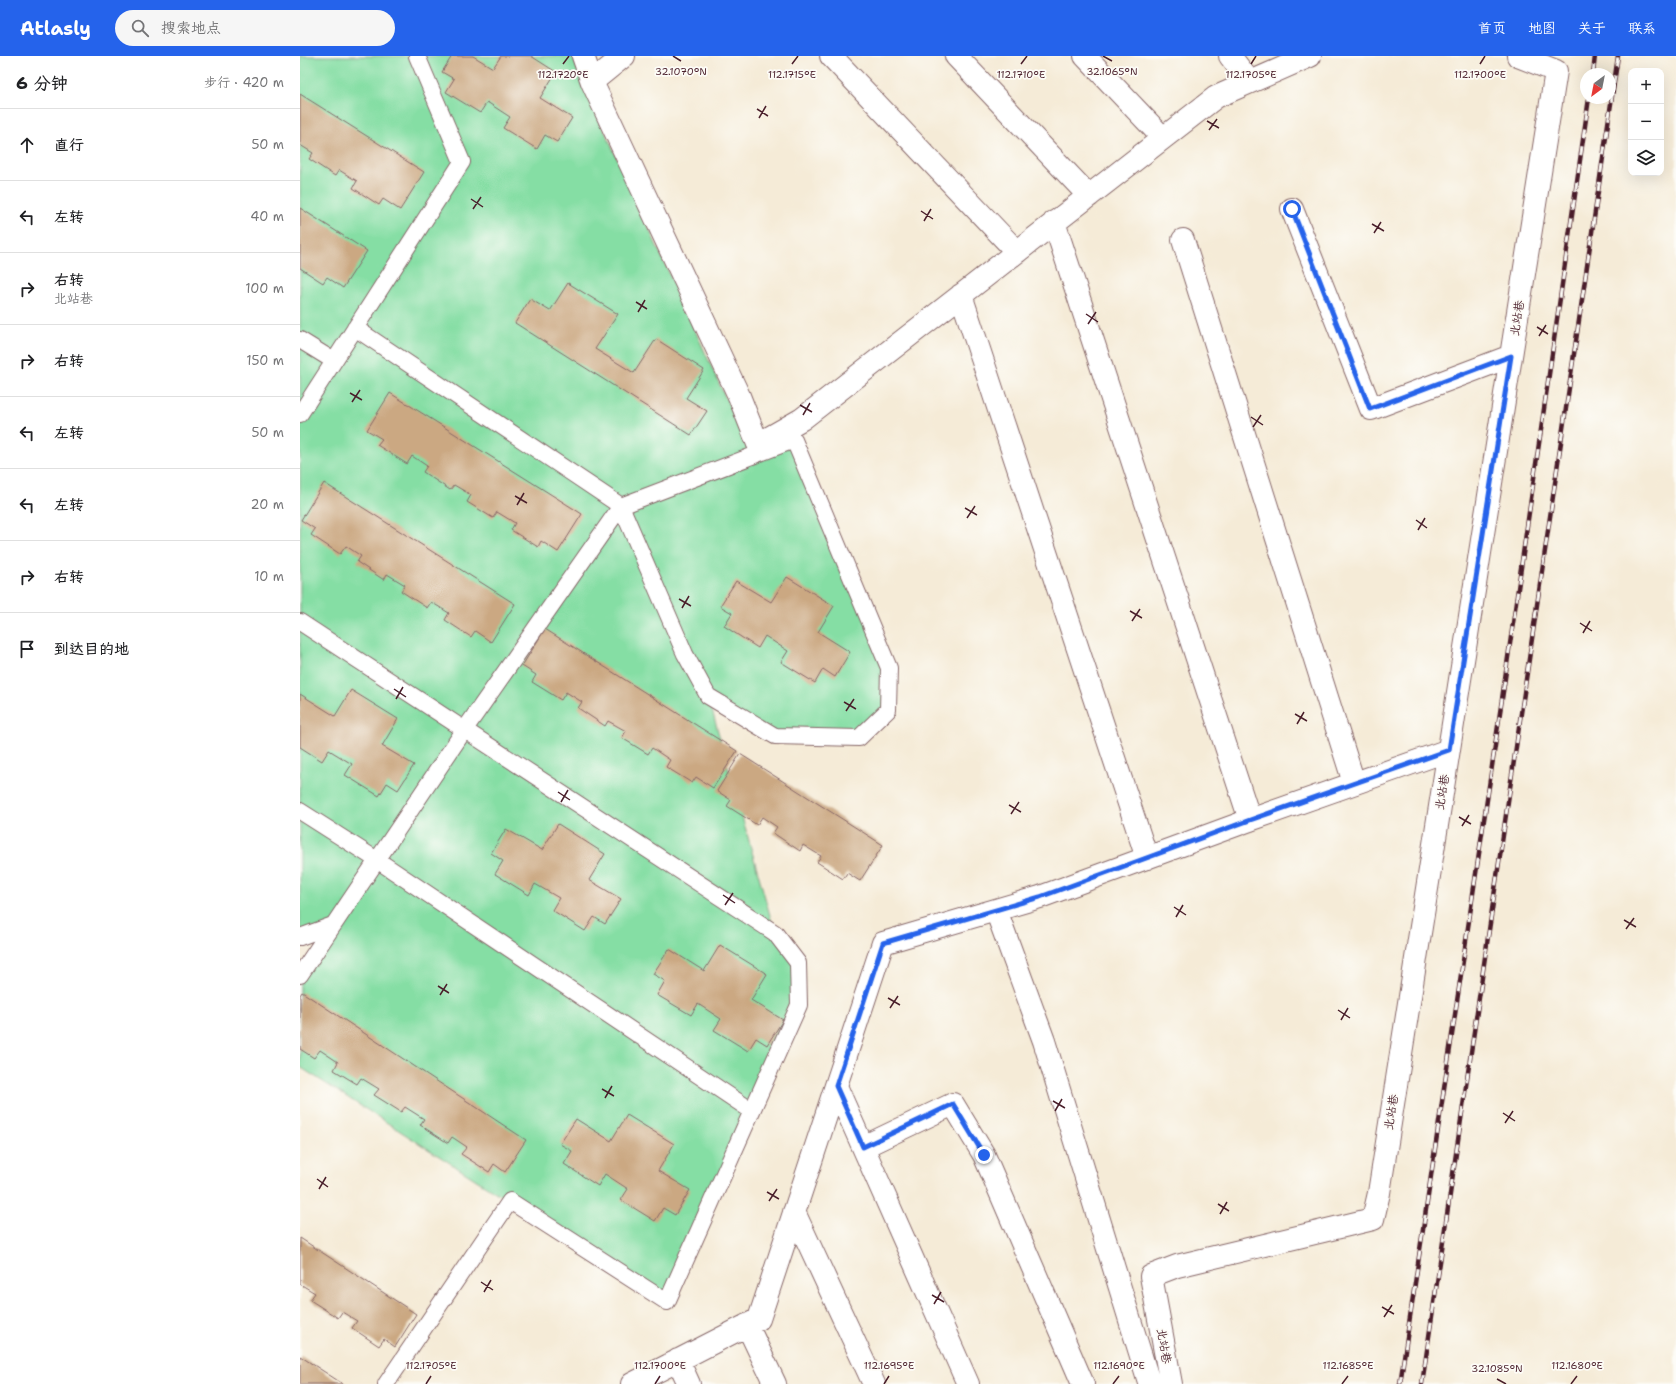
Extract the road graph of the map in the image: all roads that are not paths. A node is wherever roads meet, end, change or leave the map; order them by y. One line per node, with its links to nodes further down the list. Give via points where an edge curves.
1 (417, 56): 19 (lane, via 462,162)
2 (583, 56): 10 (street)
3 (624, 56): 10 (street)
4 (831, 56): 17 (street)
5 (956, 56): 13 (street)
6 (1085, 56): 12 (street)
7 (1230, 56): 11 (street)
8 (1310, 56): 11 (street)
9 (1518, 56): 21 (street, 北站巷, via 1556,71)
10 (592, 82): 18 (street, via 739,396 758,444 802,419)
11 (1250, 82): 12 (street, via 1216,97)
12 (1163, 138): 13 (street)
13 (1089, 196): 15 (street)
14 (1292, 209): 21 (street, via 1370,409)
15 (1054, 222): 17 (street); 30 (street)
16 (1183, 240): 28 (street)
17 (1017, 252): 18 (street)
18 (961, 295): 31 (street)
19 (355, 328): 22 (lane); 24 (lane)
20 (300, 340): 22 (lane)
21 (1511, 356): 27 (street, 北站巷)
22 (334, 361): 23 (lane)
23 (300, 414)
24 (621, 506): 24 (lane, via 794,440 889,668 888,710 859,738 775,736 708,696 685,654); 26 (lane)
25 (300, 622): 26 (lane)
26 (464, 729): 32 (lane); 38 (lane, via 775,933 798,963 799,1005)
27 (1449, 750): 28 (street); 51 (street, 北站巷, via 1373,1219 1177,1266 1151,1276)
28 (1354, 784): 30 (street)
29 (300, 811): 32 (lane)
30 (1250, 820): 31 (street)
31 (1147, 858): 33 (street, via 1040,897)
32 (377, 860): 34 (lane); 38 (lane)
33 (996, 910): 37 (street, via 883,943); 50 (street, via 1044,1041)
34 (333, 925): 35 (lane); 36 (lane)
35 (300, 937)
36 (300, 975)
37 (836, 1086): 39 (street); 40 (street)
38 (752, 1111): 43 (lane, via 667,1302 510,1201)
39 (863, 1147): 48 (street); 49 (street, via 953,1104 984,1155)
40 (794, 1212): 41 (street, via 759,1319); 47 (street)
41 (747, 1325): 42 (street); 46 (street)
42 (678, 1360): 44 (street); 45 (street)
43 (386, 1384)
44 (632, 1384)
45 (689, 1384)
46 (775, 1384)
47 (874, 1384)
48 (968, 1384)
49 (1083, 1384)
50 (1149, 1384)
51 (1171, 1384)

